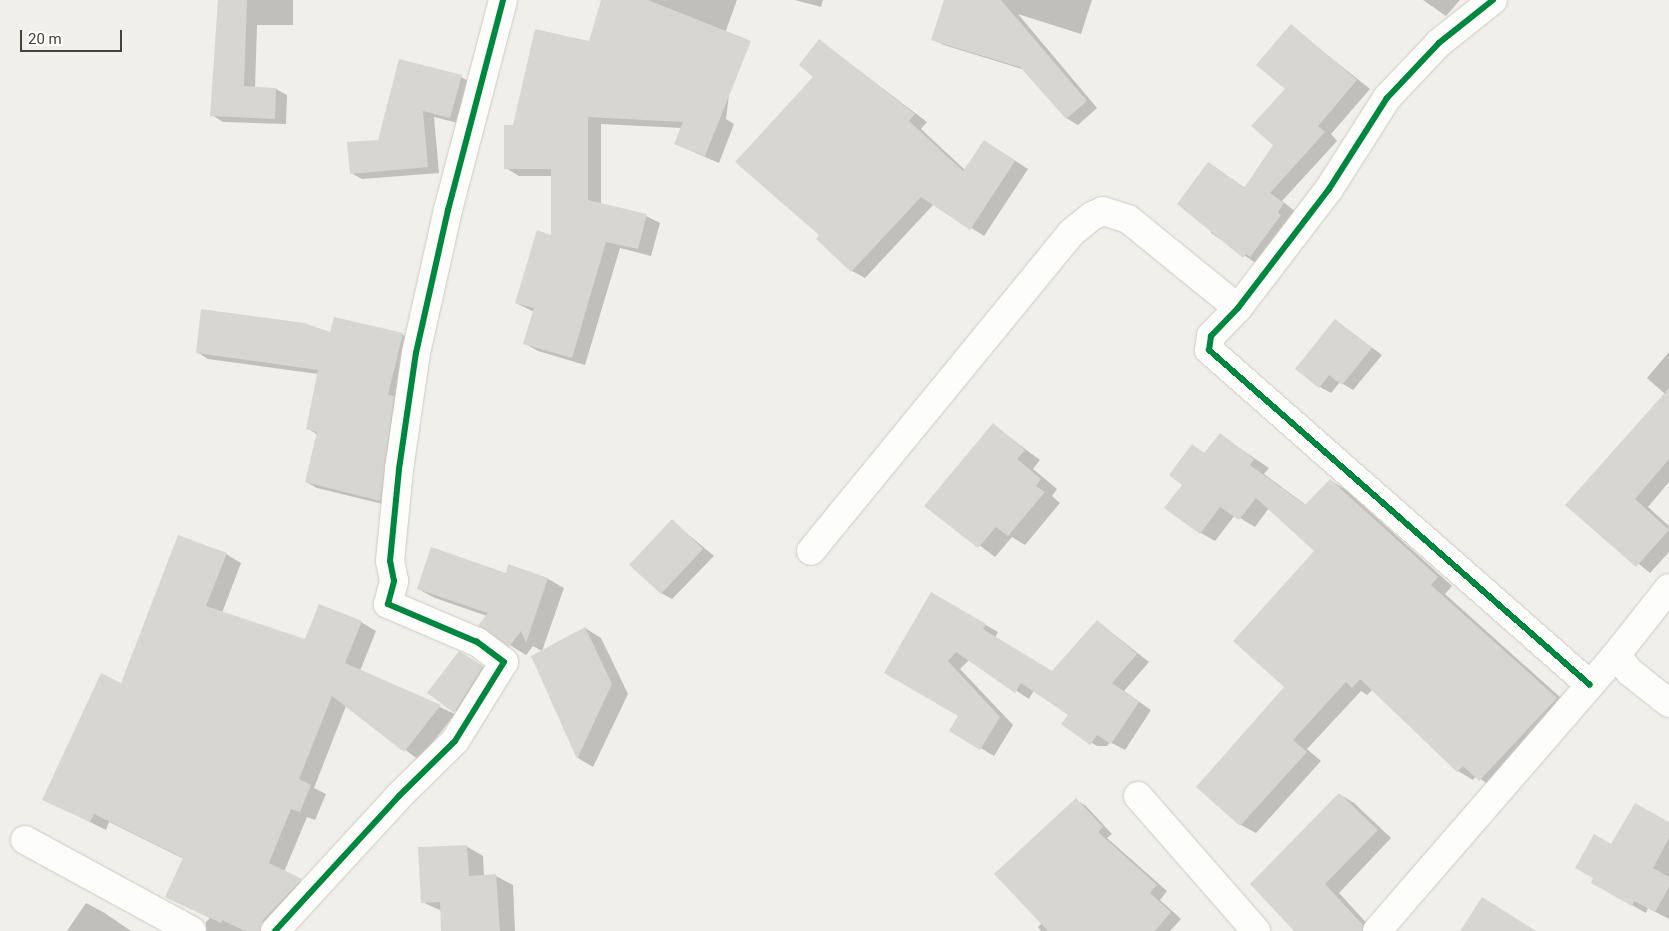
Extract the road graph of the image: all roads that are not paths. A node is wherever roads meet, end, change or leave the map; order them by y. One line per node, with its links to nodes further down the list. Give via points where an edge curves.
1 (503, 0): 12 (street, via 450,201 416,353 399,469 390,561 394,580 388,604 477,642 504,662 455,741 399,796)
2 (1493, 0): 3 (street, via 1439,43 1387,98 1329,189)
3 (1238, 308): 4 (street, via 1128,219 1103,211 1092,216 1071,233); 7 (street, via 1211,336 1209,350 1216,360)
4 (811, 551)
5 (1669, 588): 6 (street)
6 (1616, 655): 7 (street); 8 (street, via 1630,672)
7 (1590, 685): 14 (street)
8 (1669, 703)
9 (1138, 796): 13 (street)
10 (25, 840): 11 (street)
11 (192, 931)
12 (276, 931)
13 (1256, 931)
14 (1377, 931)

